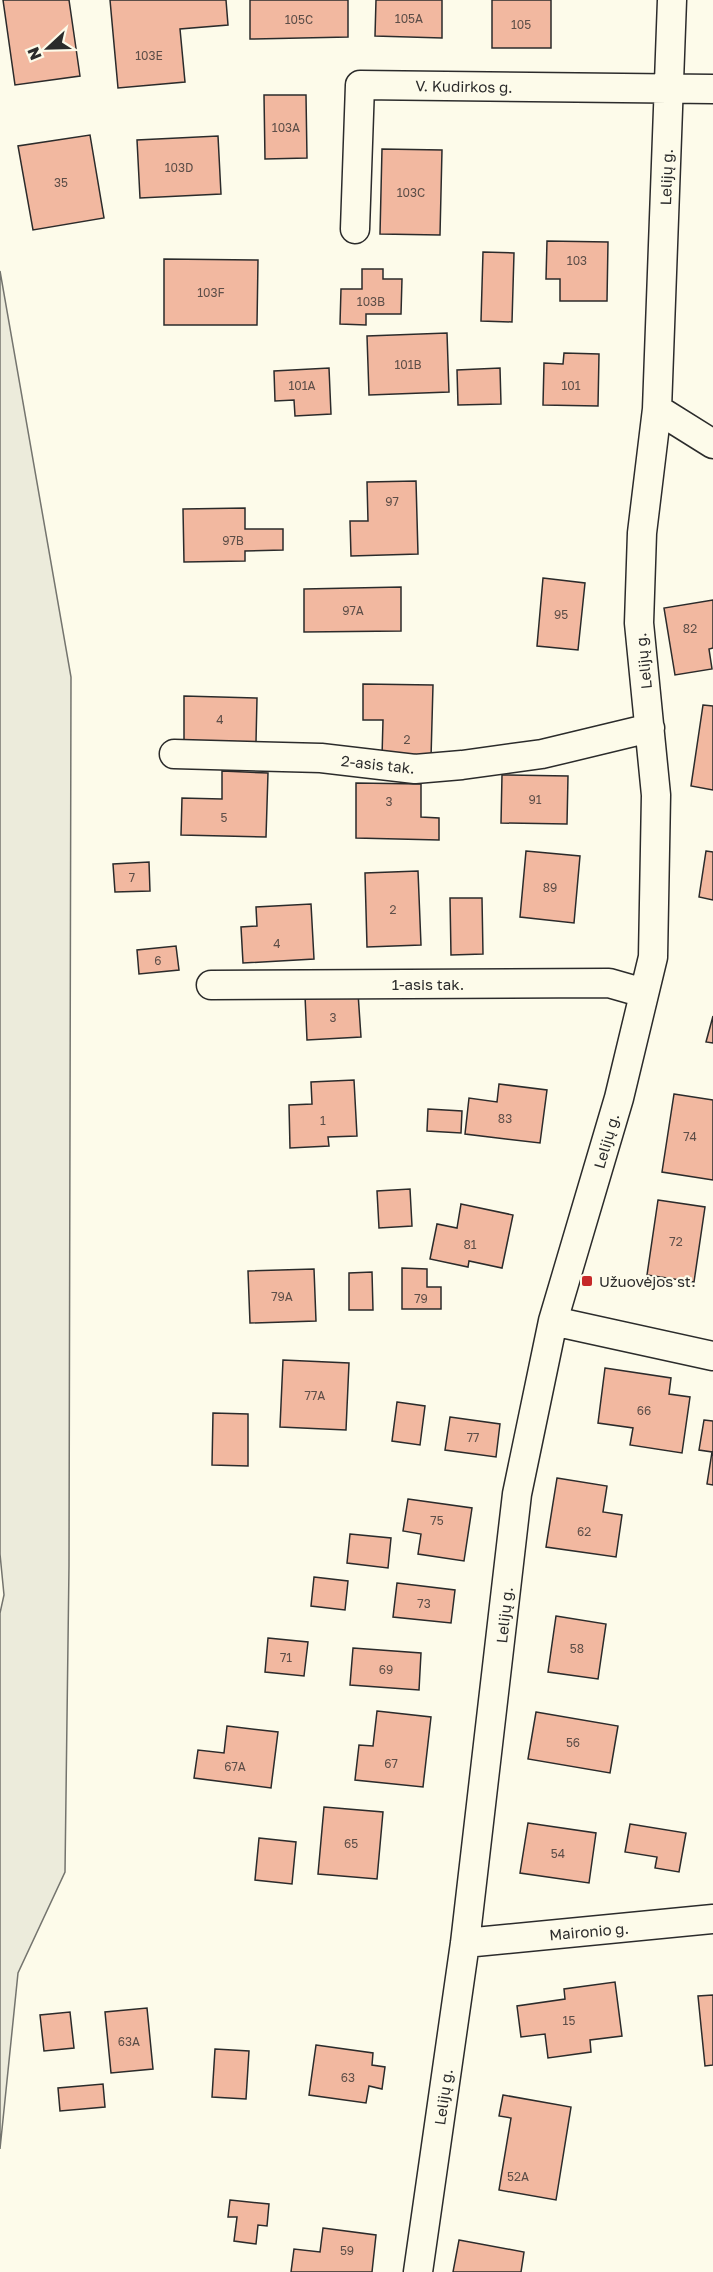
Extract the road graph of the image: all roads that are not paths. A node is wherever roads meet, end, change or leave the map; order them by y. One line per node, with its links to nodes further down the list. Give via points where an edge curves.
1 (672, 0): 2 (street, Lelijų g.)
2 (668, 88): 3 (street, V. Kudirkos g.); 4 (street, V. Kudirkos g., via 360,85); 5 (street, Lelijų g.)
3 (713, 89)
4 (355, 229)
5 (657, 409): 6 (street); 7 (street, Lelijų g., via 642,533 639,623)
6 (713, 444)
7 (650, 728): 8 (street, 2-asis tak., via 542,754 415,769 321,758); 10 (street, Lelijų g., via 656,795 653,957)
8 (174, 754)
9 (211, 985): 10 (street, 1-asis tak., via 609,983)
10 (644, 993): 11 (street, Lelijų g., via 619,1098)
11 (553, 1321): 12 (street); 14 (street, Lelijų g., via 517,1494)
12 (713, 1356)
13 (713, 1919): 14 (street, Maironio g.)
14 (465, 1943): 15 (street, Lelijų g.)
15 (418, 2272)

